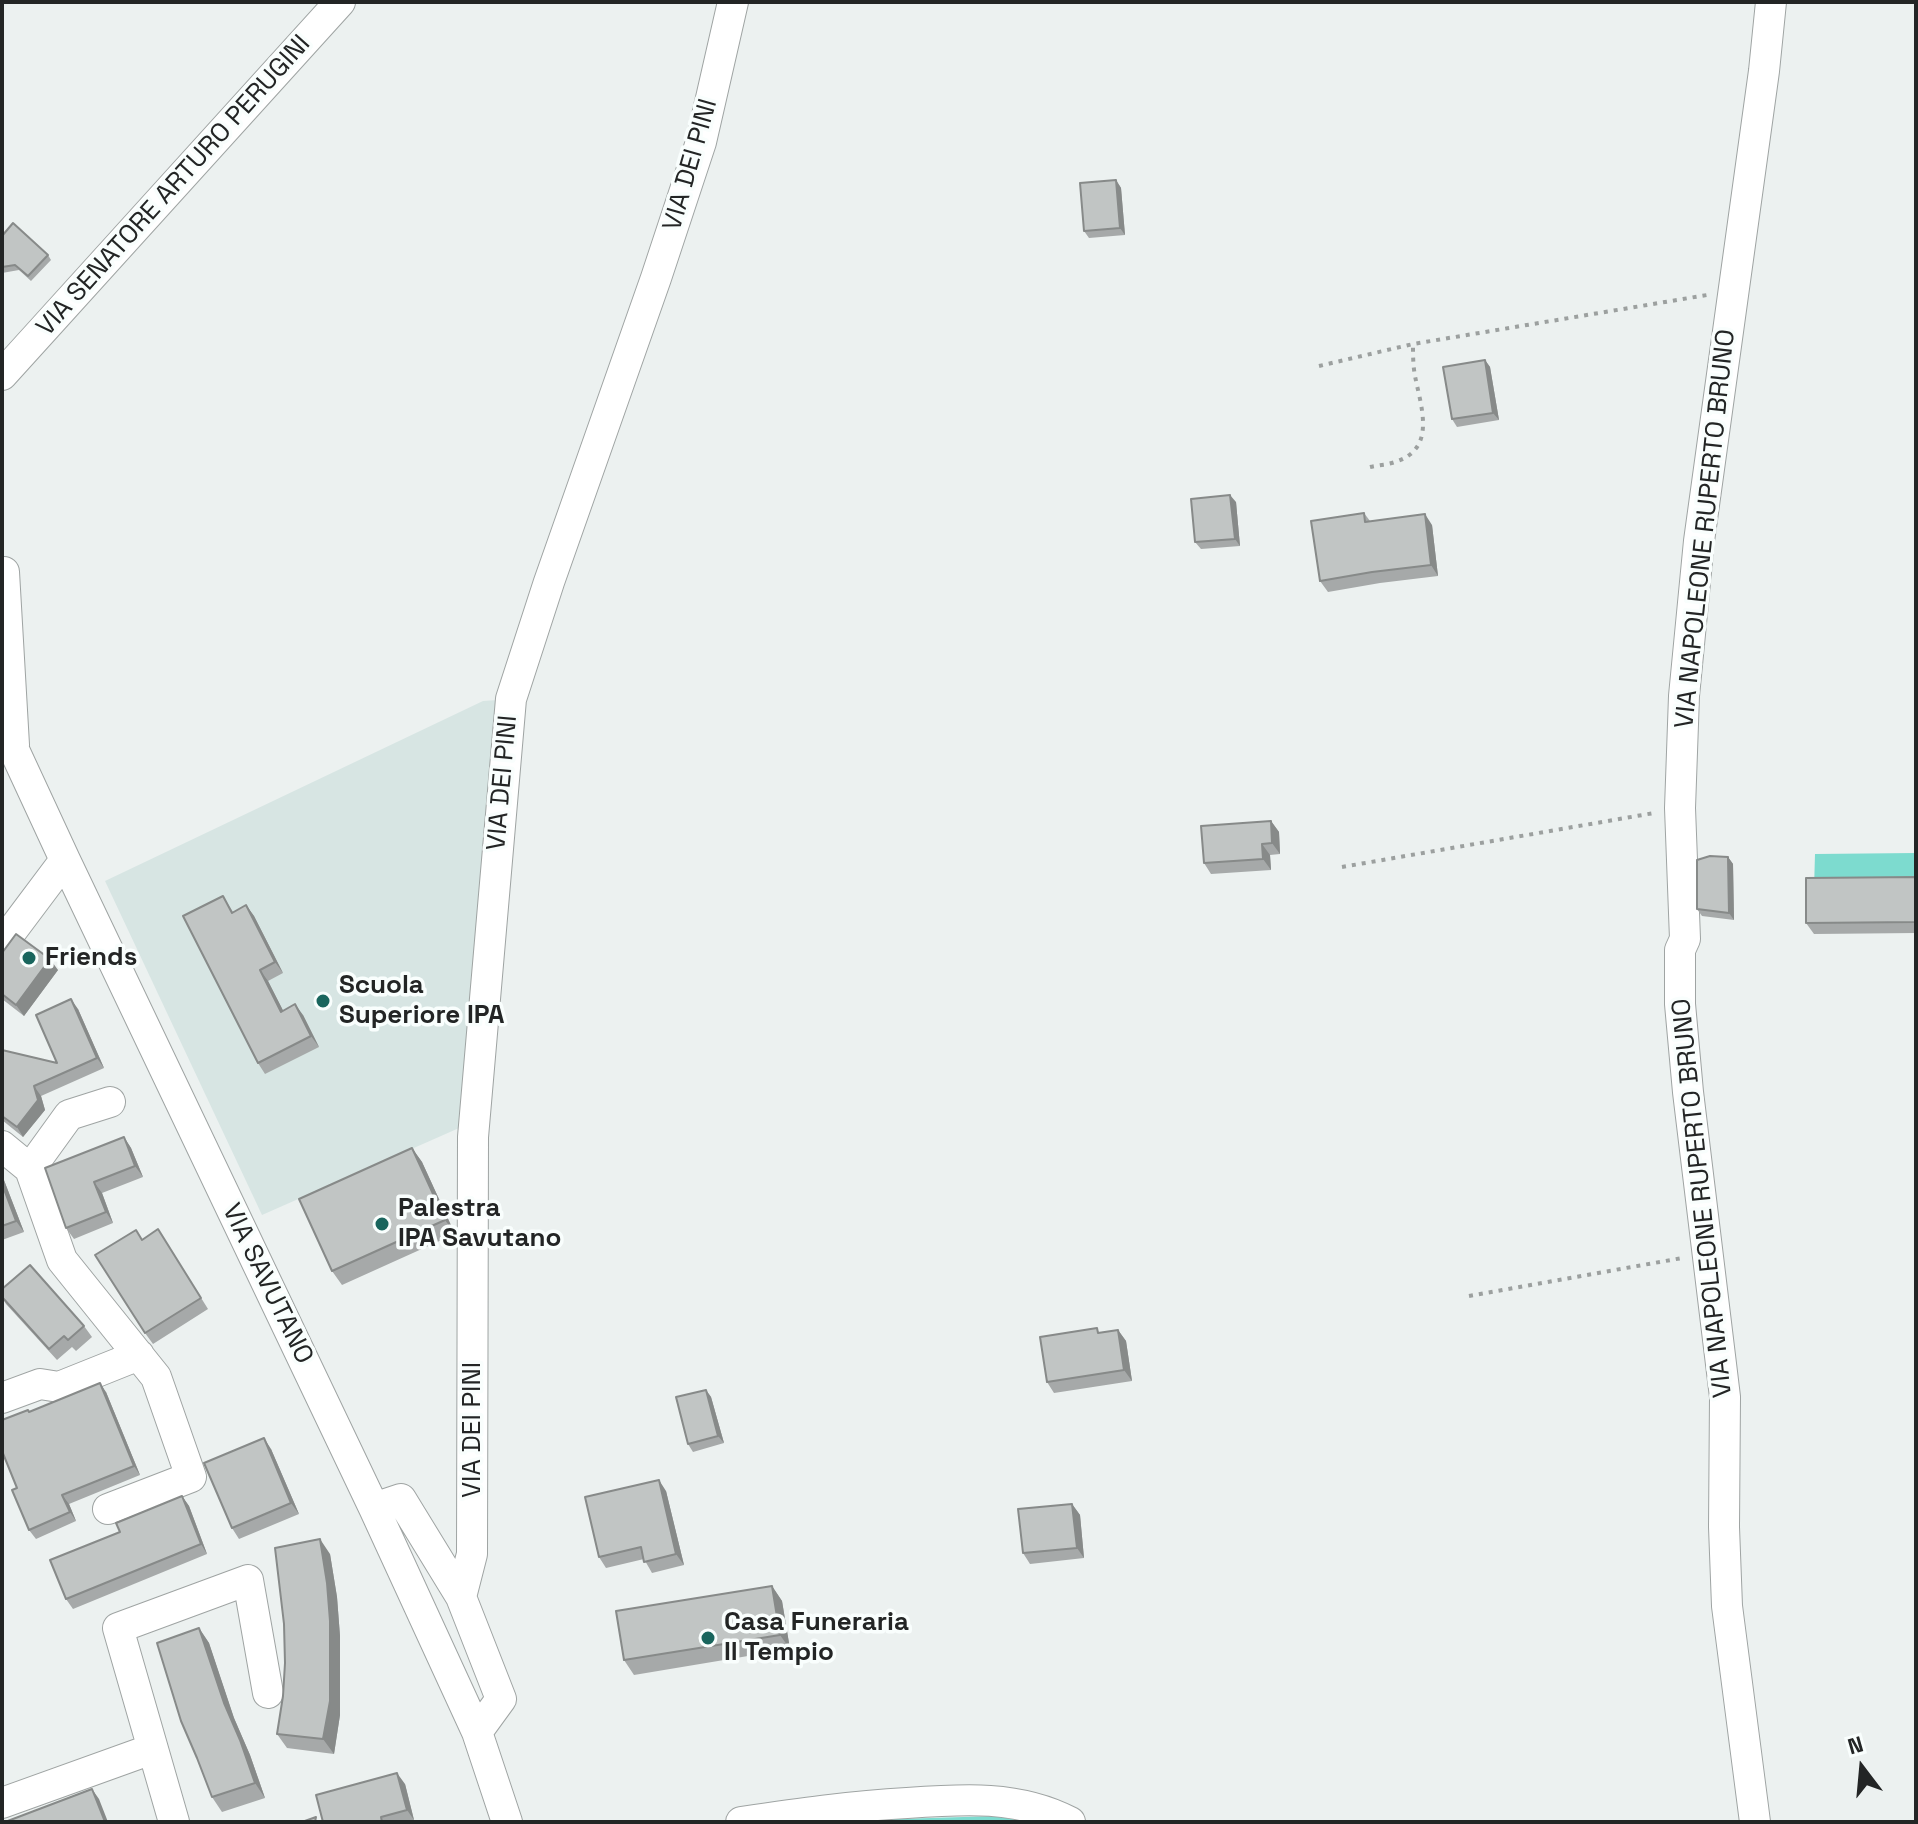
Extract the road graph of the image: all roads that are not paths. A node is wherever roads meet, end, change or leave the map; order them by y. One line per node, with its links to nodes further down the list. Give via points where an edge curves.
1 (340, 2): 4 (street, VIA SENATORE ARTURO PERUGINI)
2 (733, 2): 18 (street, VIA DEI PINI, via 701,142 511,699 473,1137 472,1554)
3 (1771, 2): 27 (street, VIA NAPOLEONE RUPERTO BRUNO, via 1699,541 1680,808 1685,939 1680,950 1680,1004 1725,1397 1727,1606)
4 (4, 372): 5 (street)
5 (2, 400)
6 (3, 569): 8 (street)
7 (2, 724): 8 (street, VIA SAVUTANO)
8 (14, 751): 9 (street, VIA SAVUTANO)
9 (65, 860): 10 (street); 16 (street, VIA SAVUTANO)
10 (2, 944)
11 (110, 1102): 13 (street, via 69,1115)
12 (2, 1146): 13 (street)
13 (30, 1169): 14 (street, via 62,1260)
14 (139, 1355): 15 (street, via 59,1387 40,1384); 17 (street, via 156,1377 191,1477)
15 (2, 1398)
16 (374, 1508): 18 (street, via 401,1499); 20 (street, VIA SAVUTANO)
17 (108, 1509)
18 (461, 1597): 20 (street, via 501,1699)
19 (268, 1693): 21 (street, via 248,1580 118,1628)
20 (477, 1732): 24 (street, VIA SAVUTANO)
21 (152, 1749): 22 (street); 23 (street)
22 (2, 1803)
23 (174, 1822)
24 (507, 1822)
25 (741, 1822): 26 (street, via 862,1806 998,1800)
26 (1070, 1822)
27 (1755, 1822)

